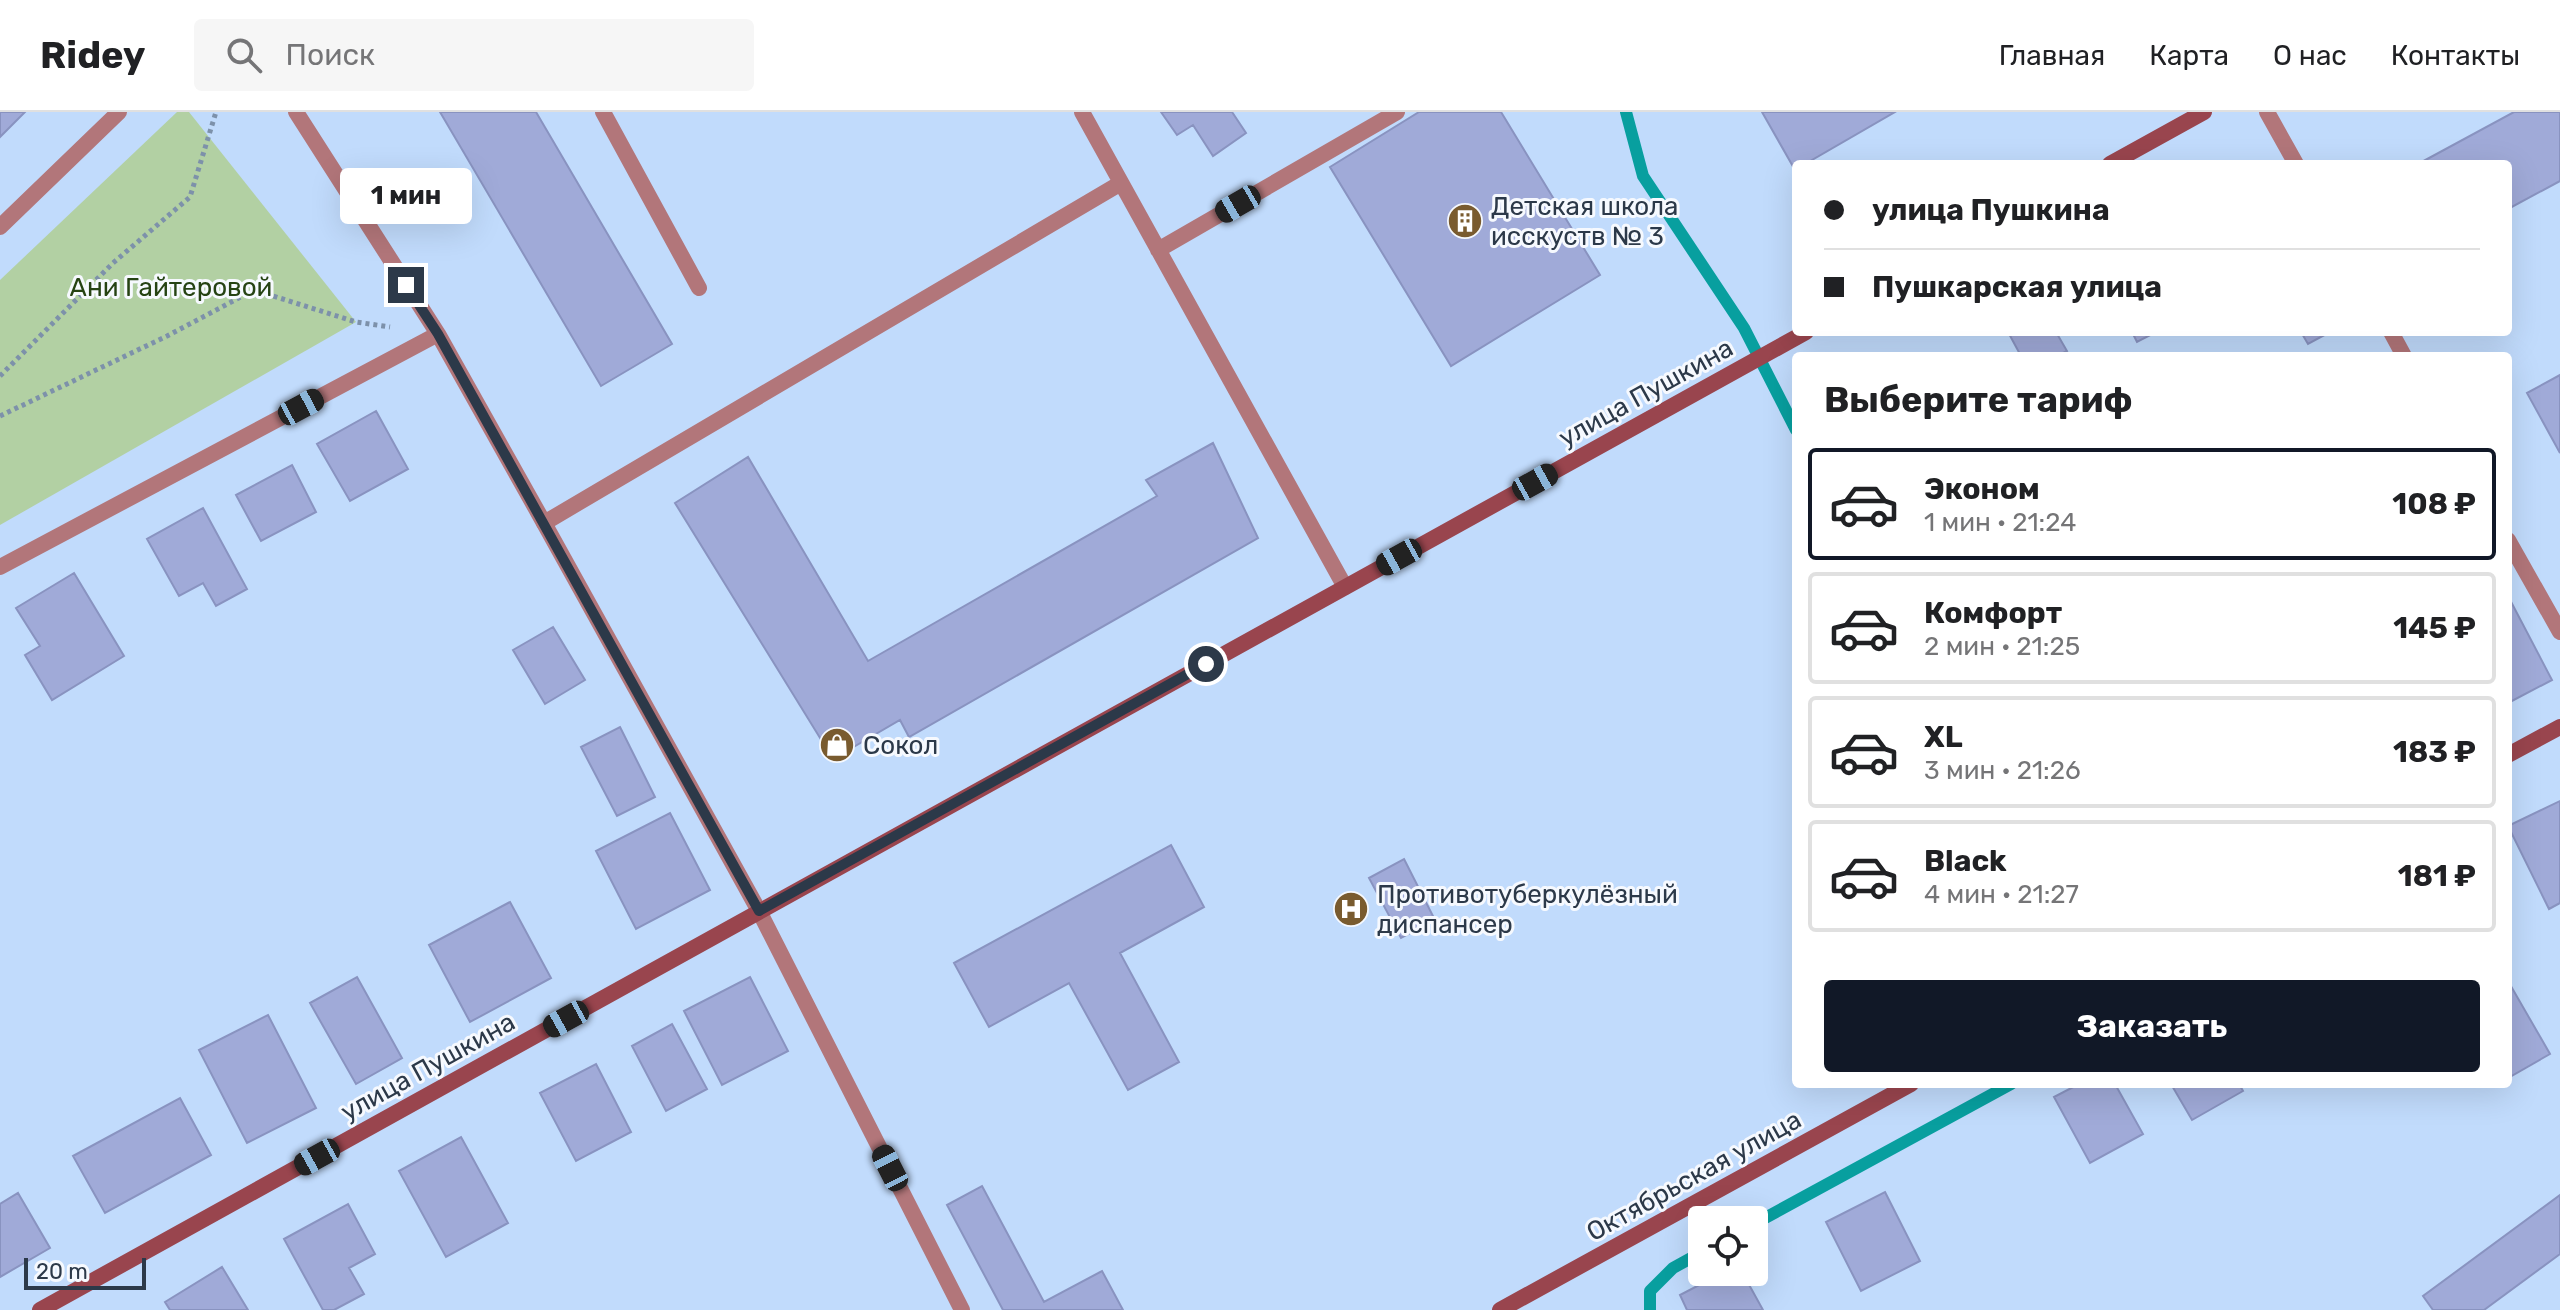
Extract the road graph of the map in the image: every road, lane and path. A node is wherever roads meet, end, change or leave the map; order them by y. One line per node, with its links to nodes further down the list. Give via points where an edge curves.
1 (119, 112): 12 (street)
2 (216, 112): 17 (path, via 190,197 113,263)
3 (296, 112): 15 (street)
4 (603, 112): 14 (street)
5 (1082, 112): 11 (street)
6 (1397, 112): 13 (street)
7 (2204, 112): 9 (street)
8 (2267, 112): 10 (street)
9 (2117, 160)
10 (2294, 160)
11 (1121, 183): 13 (street); 19 (street)
12 (0, 227)
13 (1158, 250): 22 (street)
14 (699, 288)
15 (438, 334): 18 (path, via 356,322 254,290); 19 (street); 21 (street)
16 (1799, 336): 22 (street, улица Пушкина)
17 (0, 376)
18 (0, 416)
19 (544, 523): 26 (street)
20 (2512, 547): 23 (street)
21 (0, 567)
22 (1345, 587): 26 (street, улица Пушкина)
23 (2560, 632)
24 (2560, 727): 25 (street)
25 (2512, 753)
26 (759, 911): 28 (street, улица Пушкина); 29 (street)
27 (1904, 1088): 30 (street, Октябрьская улица)
28 (40, 1310)
29 (962, 1310)
30 (1500, 1310)

